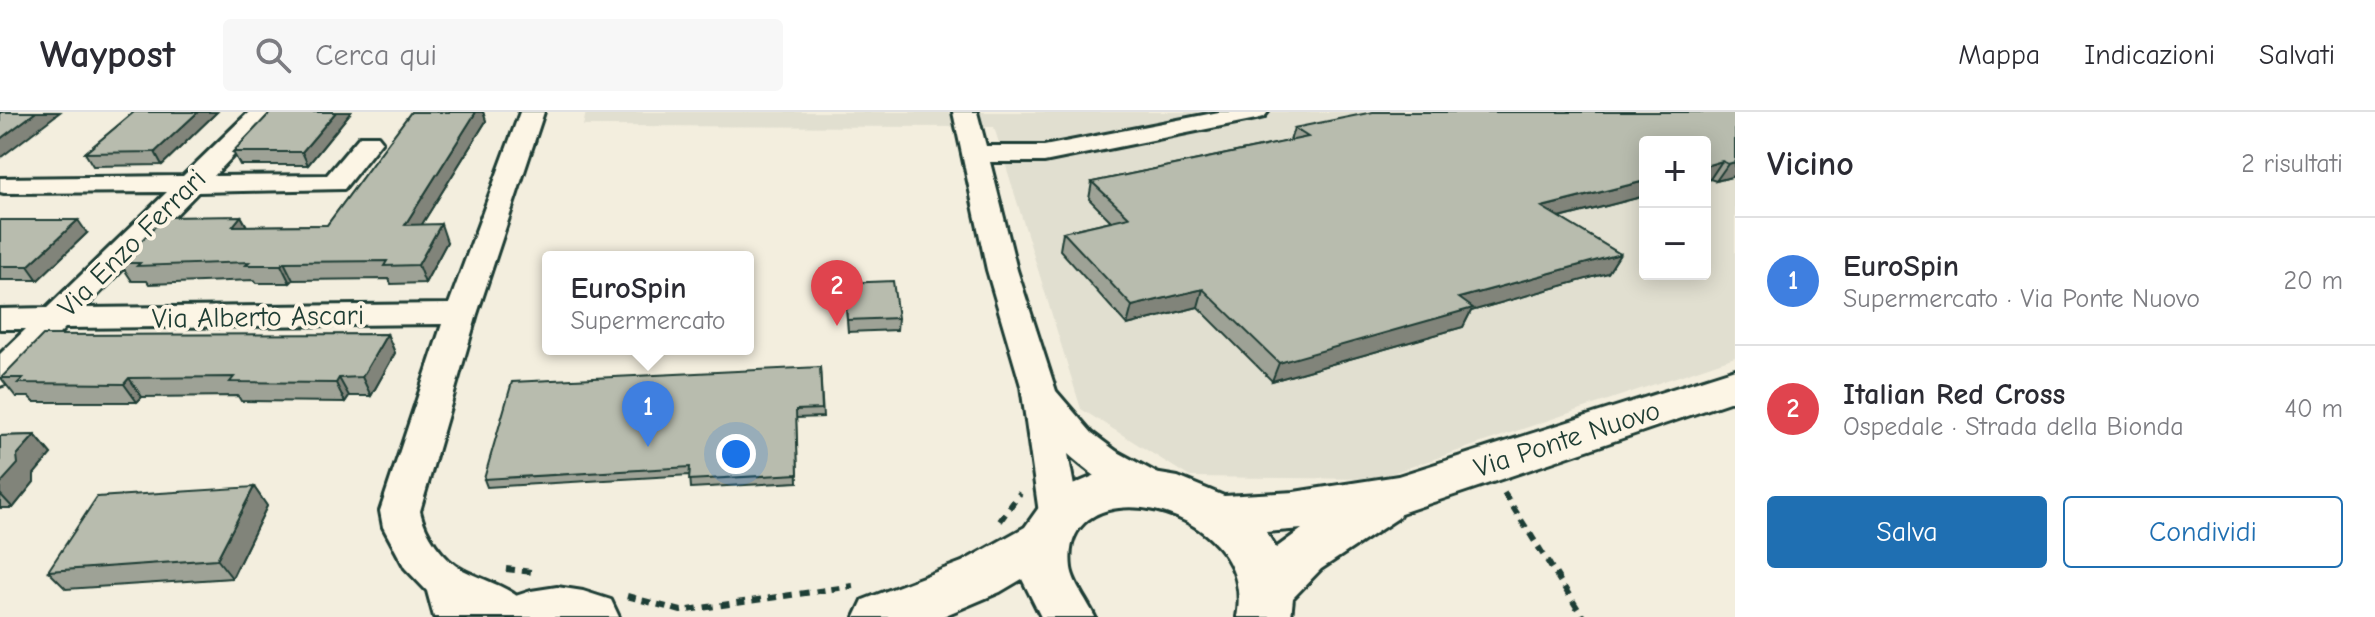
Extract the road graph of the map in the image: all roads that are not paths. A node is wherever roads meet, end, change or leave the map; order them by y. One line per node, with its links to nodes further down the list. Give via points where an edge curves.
1 (263, 112): 8 (street, Via Enzo Ferrari)
2 (532, 112): 9 (street)
3 (965, 112): 6 (street)
4 (1256, 112): 6 (street, via 1044,154)
5 (369, 141): 8 (street, via 335,183)
6 (974, 154): 14 (street)
7 (4, 185): 8 (street)
8 (189, 185): 11 (street, Via Enzo Ferrari)
9 (461, 314): 11 (street, Via Alberto Ascari); 20 (street, via 400,511 403,527)
10 (0, 319): 11 (street, Via Alberto Ascari)
11 (55, 319): 12 (street, Via Enzo Ferrari)
12 (0, 374)
13 (1735, 384): 16 (street, Via Ponte Nuovo)
14 (1038, 386): 15 (street, via 1071,438); 17 (street)
15 (1148, 487): 17 (street, Via Ponte Nuovo, via 1114,487); 18 (street, Via Ponte Nuovo, via 1196,502)
16 (1398, 495): 18 (street, Via Ponte Nuovo); 22 (street, Via Ponte Nuovo, via 1303,554)
17 (1042, 514): 21 (street, Via Ponte Nuovo, via 981,577); 25 (street, via 1043,569)
18 (1218, 516): 22 (street, Via Ponte Nuovo, via 1259,562)
19 (532, 595): 23 (street, via 551,610)
20 (451, 600): 24 (street, via 479,594)
21 (870, 601)
22 (1265, 603)
23 (603, 604)
24 (512, 617)
25 (1068, 617)

